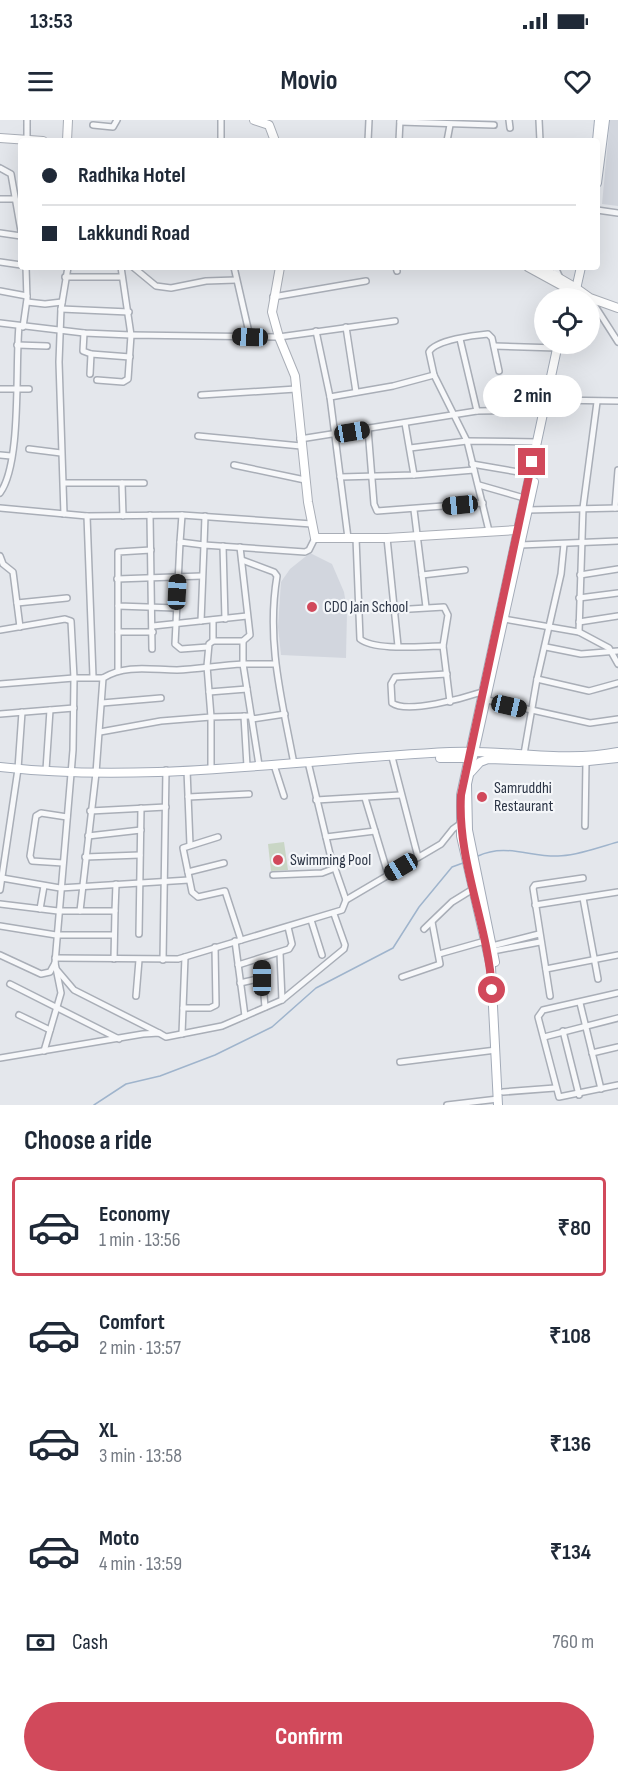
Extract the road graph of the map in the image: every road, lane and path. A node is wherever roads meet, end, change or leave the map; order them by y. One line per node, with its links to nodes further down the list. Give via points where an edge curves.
1 (27, 120): 17 (street)
2 (68, 120): 18 (street)
3 (117, 120): 12 (street, via 113,127)
4 (221, 120): 19 (street)
5 (254, 120): 20 (street, via 269,125)
6 (369, 120): 21 (street)
7 (509, 120): 15 (street)
8 (540, 120): 24 (street)
9 (599, 120): 25 (main road)
10 (605, 120): 27 (main road)
11 (400, 121): 13 (street); 22 (street)
12 (93, 124)
13 (450, 125): 14 (street); 23 (street)
14 (494, 125)
15 (510, 128)
16 (0, 138): 26 (street)
17 (27, 138)
18 (67, 138)
19 (220, 138)
20 (274, 138)
21 (368, 138)
22 (399, 138)
23 (448, 138)
24 (540, 138)
25 (597, 138)
26 (18, 139)
27 (600, 159)
28 (0, 168): 29 (street, via 10,171)
29 (17, 194): 30 (street)
30 (0, 200)
31 (600, 210): 32 (street)
32 (618, 213)
33 (0, 233): 34 (street)
34 (18, 234)
35 (0, 262): 36 (street)
36 (18, 265)
37 (26, 270): 59 (street)
38 (67, 270): 48 (street)
39 (121, 270): 49 (street)
40 (137, 270): 51 (street, via 156,286 171,288)
41 (234, 270): 51 (street)
42 (279, 270): 58 (street)
43 (533, 270): 53 (street)
44 (545, 270): 50 (street)
45 (556, 270): 50 (street)
46 (575, 270): 55 (main road)
47 (580, 270): 56 (main road)
48 (65, 277): 49 (street); 61 (street)
49 (122, 277): 64 (street)
50 (560, 278): 54 (street)
51 (236, 280): 75 (street)
52 (366, 281): 58 (street)
53 (565, 288)
54 (569, 288)
55 (572, 288)
56 (573, 288)
57 (0, 291): 59 (street)
58 (273, 297): 76 (street, via 272,312)
59 (27, 299): 61 (street); 69 (street)
60 (600, 302): 63 (street)
61 (62, 306): 64 (street); 71 (street)
62 (600, 307): 65 (street)
63 (618, 308)
64 (129, 312): 74 (street)
65 (618, 314)
66 (600, 316): 78 (street)
67 (395, 321): 70 (street)
68 (0, 323): 69 (street)
69 (21, 326): 71 (street); 79 (street)
70 (346, 327): 72 (street); 95 (street)
71 (62, 331): 73 (street); 113 (street)
72 (316, 331): 76 (street); 97 (street)
73 (84, 333): 74 (street); 83 (street, via 83,351)
74 (131, 335): 75 (street); 86 (street)
75 (250, 337): 76 (street)
76 (279, 338): 94 (street, via 293,366)
77 (460, 339): 82 (street, via 488,334); 89 (street, via 431,347 428,357); 102 (street)
78 (618, 342)
79 (17, 345): 81 (street); 92 (street)
80 (534, 345): 82 (street)
81 (48, 346)
82 (494, 346): 87 (street)
83 (91, 354): 86 (street); 88 (street)
84 (558, 354): 101 (main road)
85 (559, 354): 98 (main road)
86 (130, 357): 90 (street, via 126,381)
87 (500, 371)
88 (90, 374)
89 (434, 375): 95 (street); 103 (street)
90 (97, 380)
91 (0, 389): 92 (street)
92 (15, 389): 93 (street); 115 (street)
93 (29, 389)
94 (296, 389): 96 (street); 109 (street)
95 (356, 392): 97 (street)
96 (201, 395)
97 (330, 397): 106 (street)
98 (552, 400): 100 (street); 135 (main road)
99 (618, 401): 100 (street)
100 (597, 402): 132 (street)
101 (544, 410): 102 (street); 110 (main road)
102 (477, 411): 103 (street)
103 (454, 415): 104 (street); 108 (street)
104 (405, 423): 105 (street); 111 (street)
105 (368, 429): 106 (street); 122 (street)
106 (336, 435): 109 (street); 121 (street)
107 (198, 436): 109 (street)
108 (467, 441): 110 (street); 111 (street); 117 (street)
109 (301, 442): 123 (street)
110 (537, 442): 119 (main road)
111 (410, 448): 120 (street)
112 (29, 449): 113 (street)
113 (62, 453): 124 (street)
114 (0, 455): 115 (street)
115 (11, 456): 128 (street)
116 (234, 465): 123 (street)
117 (473, 467): 119 (street); 120 (street); 127 (street)
118 (618, 470): 133 (street)
119 (530, 474): 129 (main road)
120 (414, 476): 122 (street)
121 (340, 477): 122 (street); 147 (street)
122 (372, 477): 134 (street, via 377,511)
123 (305, 480): 142 (street)
124 (64, 483): 125 (street); 136 (street)
125 (122, 483): 126 (street); 140 (street)
126 (144, 483)
127 (479, 485): 129 (street); 130 (street)
128 (0, 493)
129 (524, 498): 143 (main road)
130 (483, 503): 134 (street); 144 (street)
131 (0, 508): 136 (street)
132 (583, 508): 133 (street); 135 (street); 151 (street)
133 (616, 508)
134 (414, 510): 145 (street)
135 (527, 510): 154 (main road)
136 (64, 514): 139 (street)
137 (150, 515): 138 (street); 140 (street); 157 (street)
138 (182, 515): 141 (street); 150 (street)
139 (87, 516): 140 (street); 205 (street)
140 (123, 516)
141 (205, 516): 142 (street); 153 (street)
142 (312, 524): 146 (street)
143 (517, 530): 144 (street); 213 (main road)
144 (489, 531): 145 (street)
145 (417, 536): 148 (street); 163 (street)
146 (315, 538): 147 (street); 156 (street, via 305,552)
147 (352, 538): 148 (street); 193 (street, via 360,639)
148 (387, 538): 176 (street)
149 (618, 541): 151 (street)
150 (180, 542): 153 (street); 162 (street)
151 (581, 542): 152 (street); 164 (street)
152 (564, 544): 154 (street); 186 (street)
153 (204, 545): 155 (street); 165 (street)
154 (520, 545): 180 (main road)
155 (223, 546): 156 (street); 179 (street)
156 (240, 547): 159 (street)
157 (151, 550): 166 (street); 167 (street, via 118,552)
158 (0, 556): 171 (street, via 13,572)
159 (242, 560): 177 (street); 200 (street, via 277,576 272,609)
160 (618, 569): 164 (street)
161 (465, 570): 163 (street)
162 (178, 575): 165 (street); 166 (street); 174 (street)
163 (422, 575): 175 (street)
164 (580, 575): 170 (street)
165 (201, 576): 182 (street)
166 (153, 578): 167 (street); 173 (street)
167 (117, 579): 172 (street)
168 (618, 593): 170 (street)
169 (67, 598): 171 (street)
170 (579, 598): 183 (street)
171 (17, 603): 185 (street)
172 (118, 606): 173 (street); 189 (street)
173 (152, 606): 174 (street); 187 (street)
174 (176, 608): 184 (street)
175 (426, 608): 176 (street); 194 (street, via 447,609)
176 (393, 610): 193 (street)
177 (247, 616): 179 (street); 192 (street, via 250,635)
178 (618, 616): 183 (street)
179 (225, 619): 181 (street)
180 (504, 619): 186 (street); 213 (main road)
181 (213, 620): 182 (street); 191 (street)
182 (201, 621): 184 (street)
183 (579, 622): 190 (street)
184 (176, 624): 187 (street); 195 (street, via 177,648)
185 (20, 627): 188 (street); 206 (street, via 70,620)
186 (550, 628): 190 (street); 196 (street)
187 (153, 629): 189 (street); 197 (street)
188 (0, 630)
189 (118, 632): 203 (street)
190 (579, 632): 198 (street)
191 (213, 641): 192 (street); 195 (street)
192 (243, 641): 199 (street)
193 (398, 646): 194 (street)
194 (443, 646): 204 (street)
195 (208, 647): 202 (street)
196 (546, 647): 198 (street, via 580,654); 208 (street)
197 (152, 649)
198 (616, 651): 201 (street)
199 (243, 664): 200 (street); 202 (street); 211 (street)
200 (274, 664): 222 (street)
201 (618, 664)
202 (207, 666): 203 (street); 212 (street)
203 (118, 671): 207 (street)
204 (447, 674): 215 (street); 215 (street, via 395,677 391,684 392,703 400,707)
205 (93, 677): 206 (street); 207 (street)
206 (74, 678): 210 (street); 217 (street)
207 (103, 678): 216 (street)
208 (537, 679): 209 (street, via 589,691); 219 (street)
209 (618, 683)
210 (0, 684)
211 (248, 689): 212 (street); 225 (street)
212 (209, 692): 224 (street)
213 (484, 696): 215 (street); 219 (street); 228 (main road)
214 (161, 698): 216 (street)
215 (450, 702)
216 (102, 703): 227 (street)
217 (74, 708): 218 (street); 248 (street)
218 (50, 710): 220 (street); 245 (street)
219 (531, 711): 226 (street, via 590,723); 230 (street)
220 (22, 712): 221 (street); 244 (street)
221 (0, 714)
222 (285, 714): 225 (street); 238 (street)
223 (244, 716): 224 (street); 225 (street); 241 (street)
224 (211, 717): 227 (street); 243 (street)
225 (252, 717): 239 (street)
226 (618, 719)
227 (100, 732): 249 (street)
228 (475, 739): 231 (main road); 232 (main road); 233 (main road)
229 (618, 752): 230 (main road, via 592,756)
230 (524, 754): 233 (main road)
231 (454, 755): 232 (main road); 234 (main road); 250 (main road)
232 (471, 755): 233 (main road); 250 (main road)
233 (488, 756): 237 (main road); 250 (main road)
234 (392, 757): 236 (main road); 252 (street)
235 (618, 758): 237 (main road)
236 (308, 762): 238 (main road); 256 (street)
237 (586, 762): 262 (street)
238 (294, 764): 240 (main road)
239 (259, 765): 240 (main road); 241 (main road)
240 (274, 765): 253 (street)
241 (247, 766): 243 (main road)
242 (0, 767): 244 (main road)
243 (211, 768): 246 (main road)
244 (18, 769): 245 (main road); 268 (street)
245 (46, 770): 248 (main road)
246 (187, 770): 247 (main road); 254 (street)
247 (166, 771): 249 (main road); 257 (street)
248 (70, 772): 249 (main road); 260 (street)
249 (96, 773): 259 (street)
250 (467, 773): 261 (main road); 265 (main road)
251 (249, 794): 254 (street)
252 (400, 795): 255 (street); 274 (street)
253 (284, 796)
254 (188, 797): 271 (street)
255 (365, 798): 256 (street); 264 (street)
256 (316, 800): 270 (street)
257 (166, 807): 258 (street); 284 (street)
258 (141, 808): 259 (street); 263 (street)
259 (90, 812): 267 (street)
260 (68, 817): 275 (street); 275 (street, via 41,813 36,816 30,856 32,861)
261 (460, 824): 265 (main road); 274 (street, via 441,844)
262 (585, 826)
263 (141, 830): 267 (street); 272 (street)
264 (375, 831): 270 (street); 279 (street)
265 (465, 833): 282 (main road)
266 (0, 835): 268 (street)
267 (88, 836): 273 (street)
268 (9, 837): 281 (street)
269 (218, 837): 271 (street)
270 (326, 837): 277 (street)
271 (190, 845): 278 (street, via 183,850)
272 (140, 855): 273 (street); 286 (street)
273 (86, 857): 289 (street)
274 (418, 857): 279 (street)
275 (63, 863): 290 (street)
276 (224, 863): 278 (street)
277 (335, 868): 280 (street, via 322,873); 295 (street)
278 (188, 872): 285 (street)
279 (388, 874): 295 (street)
280 (273, 875)
281 (2, 878): 288 (street); 292 (street)
282 (474, 878): 291 (main road); 314 (main road)
283 (583, 878): 297 (street, via 534,885)
284 (165, 880): 285 (street); 286 (street); 325 (street)
285 (189, 880): 312 (street, via 195,897 226,892)
286 (139, 881): 287 (street); 308 (street)
287 (116, 884): 289 (street); 300 (street)
288 (44, 886): 290 (street); 298 (street)
289 (82, 887): 290 (street); 299 (street)
290 (60, 888): 301 (street)
291 (473, 889): 304 (street, via 452,902); 314 (main road)
292 (0, 890)
293 (618, 892): 294 (street)
294 (583, 898): 297 (street); 326 (street)
295 (346, 900): 302 (street, via 342,910)
296 (0, 904): 298 (street)
297 (535, 904): 309 (street)
298 (40, 909): 301 (street)
299 (80, 911): 300 (street); 301 (street)
300 (115, 911): 311 (street)
301 (58, 912): 310 (street)
302 (334, 914): 303 (street); 338 (street, via 344,949)
303 (311, 920): 306 (street); 319 (street)
304 (432, 922): 307 (street); 317 (street)
305 (0, 926): 310 (street)
306 (288, 927): 312 (street); 316 (street, via 291,947)
307 (424, 929)
308 (139, 934)
309 (539, 934): 313 (street); 314 (street)
310 (56, 935): 311 (street); 327 (street)
311 (114, 935): 322 (street)
312 (238, 941): 315 (street); 328 (street)
313 (540, 942): 314 (street); 329 (street)
314 (490, 946): 317 (street); 354 (main road); 363 (main road)
315 (215, 947): 321 (street); 342 (street, via 216,1005)
316 (280, 953): 323 (street); 338 (street)
317 (439, 954): 330 (street, via 438,966)
318 (0, 955): 327 (street, via 41,974 50,972)
319 (322, 955)
320 (618, 955): 326 (street)
321 (184, 957): 325 (street); 342 (street)
322 (114, 959): 324 (street); 327 (street)
323 (261, 959): 328 (street); 331 (street)
324 (139, 960): 325 (street); 336 (street)
325 (163, 960)
326 (594, 960): 329 (street); 332 (street)
327 (55, 963): 341 (street, via 61,987); 349 (street, via 74,990)
328 (238, 965): 333 (street)
329 (546, 969): 337 (street)
330 (402, 977)
331 (262, 978): 333 (street); 340 (street)
332 (598, 980)
333 (240, 983): 344 (street)
334 (10, 984): 341 (street)
335 (618, 993): 339 (street)
336 (136, 996)
337 (550, 996)
338 (282, 1000): 340 (street)
339 (580, 1003): 346 (street); 351 (street, via 541,1011 538,1017)
340 (265, 1007): 344 (street)
341 (56, 1008): 347 (street); 352 (street)
342 (183, 1008): 350 (street)
343 (19, 1015): 347 (street)
344 (245, 1016): 350 (street, via 222,1026)
345 (618, 1018): 346 (street)
346 (586, 1026): 348 (street); 356 (street)
347 (50, 1030): 355 (street)
348 (563, 1031): 351 (street); 362 (street)
349 (159, 1033): 350 (street, via 166,1037); 352 (street)
350 (182, 1034)
351 (544, 1037): 360 (street)
352 (120, 1039): 355 (street)
353 (618, 1047): 356 (street)
354 (496, 1050): 358 (street); 363 (main road)
355 (44, 1051): 357 (street)
356 (592, 1053): 361 (street)
357 (0, 1058)
358 (400, 1062)
359 (618, 1085): 361 (street)
360 (555, 1088): 362 (street, via 559,1097); 363 (street)
361 (601, 1089): 362 (street)
362 (579, 1095)
363 (501, 1100): 364 (street)
364 (450, 1105)

